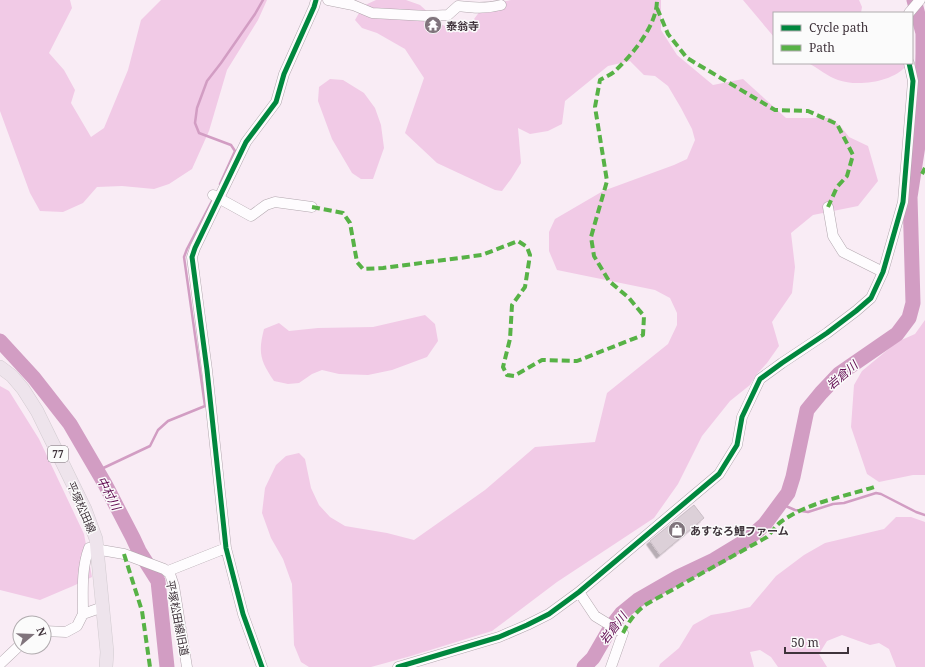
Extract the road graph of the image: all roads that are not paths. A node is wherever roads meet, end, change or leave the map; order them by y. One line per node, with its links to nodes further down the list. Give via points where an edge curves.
1 (316, 0): 7 (street, via 284,74 276,102 246,142)
2 (328, 0): 4 (street, via 353,5 372,13 427,16 448,15 458,6 483,8)
3 (919, 1): 5 (street)
4 (501, 5)
5 (910, 12)
6 (909, 64): 10 (street, via 913,81 903,202)
7 (216, 197): 8 (street, via 251,216 275,202); 12 (street, via 195,248 192,262 207,370)
8 (312, 206)
9 (828, 207): 10 (street, via 833,236 843,252)
10 (883, 272): 15 (street, via 871,298 827,333 760,379 742,417 737,445 719,474)
11 (0, 367): 13 (main road, 平塚松田線 / 77, via 23,389 37,411 85,509 96,539)
12 (226, 548): 14 (street); 23 (street)
13 (97, 550): 14 (street, 平塚松田線旧道, via 129,556); 16 (main road, 平塚松田線 / 77); 17 (street, via 89,548 86,557)
14 (168, 571): 22 (street, 平塚松田線旧道, via 174,586)
15 (579, 592): 24 (street, via 549,614 499,637); 25 (street, via 596,616 623,633)
16 (103, 607): 17 (street); 21 (main road, 平塚松田線 / 77)
17 (83, 614): 18 (street, via 77,626 66,632)
18 (52, 631)
19 (12, 653): 20 (street)
20 (0, 664)
21 (106, 667)
22 (187, 667)
23 (262, 667)
24 (398, 667)
25 (611, 667)

